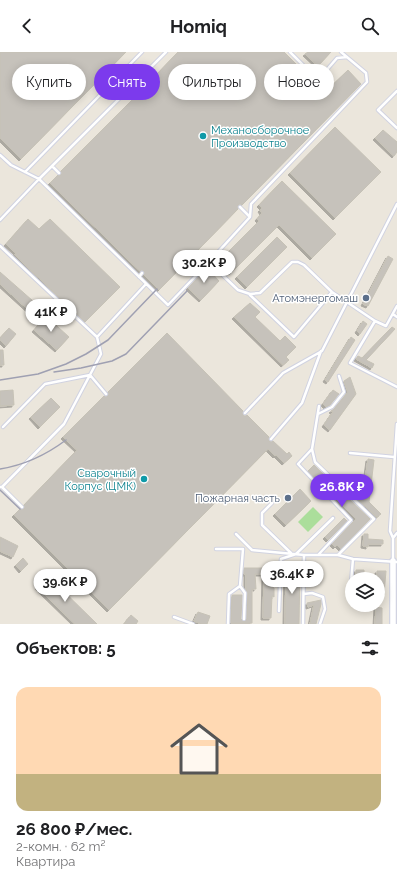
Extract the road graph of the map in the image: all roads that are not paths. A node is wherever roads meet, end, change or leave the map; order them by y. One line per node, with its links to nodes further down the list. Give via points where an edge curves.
1 (142, 52): 12 (lane)
2 (166, 52): 6 (lane)
3 (290, 52): 5 (lane, via 318,80 337,58)
4 (341, 52): 5 (lane)
5 (348, 57): 17 (lane, via 366,73 367,82 251,204)
6 (154, 64)
7 (397, 91): 9 (lane, via 378,110)
8 (117, 100): 11 (lane)
9 (397, 128)
10 (0, 155): 12 (lane, via 11,165)
11 (52, 166): 13 (lane); 14 (lane)
12 (25, 172): 14 (lane)
13 (59, 173)
14 (39, 179): 18 (lane); 22 (lane)
15 (397, 204): 26 (lane)
16 (240, 207): 17 (lane)
17 (250, 217): 20 (lane)
18 (0, 220)
19 (0, 246): 31 (lane)
20 (209, 262): 23 (lane, via 168,305); 25 (lane, via 238,290)
21 (142, 273): 22 (lane)
22 (139, 277): 23 (lane)
23 (146, 284): 31 (lane)
24 (332, 292): 25 (lane, via 304,265 292,262 260,293); 25 (lane, via 294,337); 26 (lane)
25 (250, 294)
26 (348, 302): 30 (lane); 32 (lane)
27 (397, 306): 28 (lane)
28 (393, 314): 29 (lane); 30 (lane, via 386,326)
29 (397, 317)
30 (375, 321): 35 (lane, via 350,363)
31 (97, 337): 33 (lane, via 100,354)
32 (322, 351): 38 (lane, via 283,373); 42 (lane, via 302,403)
33 (90, 375): 36 (lane); 41 (lane, via 45,384); 46 (lane, via 64,424)
34 (339, 376): 39 (lane, via 344,392 332,407)
35 (397, 387)
36 (106, 394)
37 (319, 406): 39 (lane)
38 (245, 413)
39 (318, 414): 43 (lane)
40 (397, 424): 45 (lane)
41 (3, 427)
42 (271, 438)
43 (312, 449): 59 (lane, via 298,464 351,520); 60 (lane, via 315,462 374,519)
44 (350, 453): 45 (lane)
45 (394, 457): 52 (lane, via 390,531)
46 (1, 487): 48 (lane)
47 (272, 503): 56 (lane, via 262,513 262,525)
48 (22, 507)
49 (333, 518): 57 (lane)
50 (397, 533): 52 (lane)
51 (236, 534): 55 (lane)
52 (393, 538): 62 (lane)
53 (216, 549): 54 (lane)
54 (243, 549): 55 (lane); 64 (lane)
55 (252, 550): 56 (lane)
56 (291, 554): 57 (lane)
57 (296, 554): 58 (lane); 67 (lane, via 281,558)
58 (304, 555): 59 (lane); 65 (lane)
59 (318, 555): 60 (lane)
60 (338, 556): 61 (lane)
61 (353, 559): 62 (lane); 63 (lane)
62 (395, 562): 66 (street)
63 (352, 572)
64 (240, 586): 69 (lane, via 245,593); 71 (lane, via 229,594)
65 (304, 594): 72 (lane); 73 (lane, via 323,598 325,609)
66 (395, 594): 74 (street)
67 (279, 611)
68 (174, 617): 70 (lane)
69 (244, 619)
70 (192, 624)
71 (228, 624)
72 (303, 624)
73 (320, 624)
74 (393, 624)

